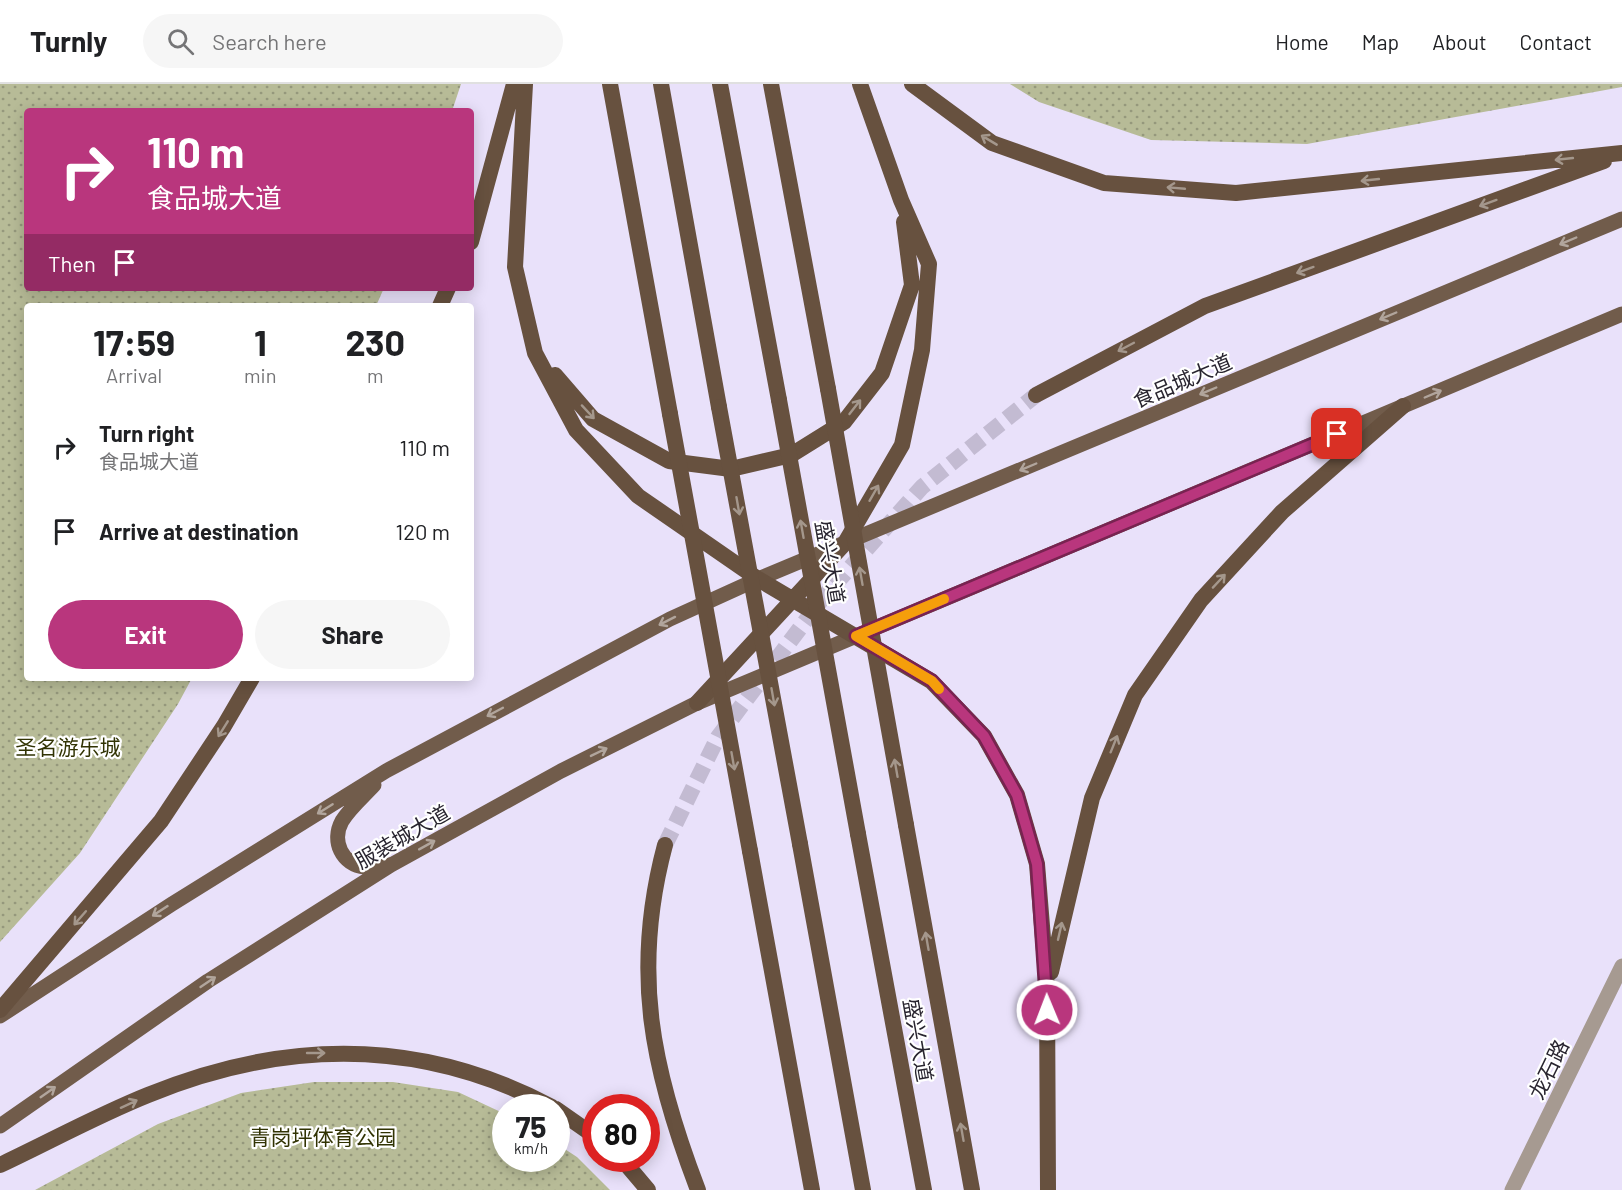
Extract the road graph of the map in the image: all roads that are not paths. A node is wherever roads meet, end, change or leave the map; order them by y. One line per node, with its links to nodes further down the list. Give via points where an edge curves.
1 (514, 84): 12 (highway)
2 (525, 84): 14 (highway, via 514,267)
3 (610, 84): 36 (highway, one-way to 36, bridge)
4 (661, 84): 37 (highway, one-way to 37, bridge)
5 (720, 84): 38 (highway, 盛兴大道, one-way to 5, bridge)
6 (771, 84): 39 (highway, one-way to 6, bridge)
7 (860, 84): 10 (highway)
8 (912, 84): 9 (highway, one-way to 8, via 1236,193 1104,183 992,143)
9 (1622, 154): 15 (highway, one-way to 15, via 1205,306)
10 (901, 200): 14 (highway, one-way to 10, via 593,419 669,461 731,469 791,455 844,422 882,372 912,285); 17 (highway, one-way to 10, via 902,445 922,350 929,264)
11 (1622, 219): 17 (main road, 食品城大道, one-way to 17)
12 (474, 231)
13 (1622, 314): 16 (main road, one-way to 13)
14 (535, 353): 18 (highway, via 576,430 638,496)
15 (1036, 395)
16 (1403, 406): 20 (main road); 27 (highway, one-way to 16, via 1092,798 1134,695 1201,600 1282,512)
17 (845, 543): 18 (main road, 食品城大道); 19 (highway)
18 (758, 579): 19 (highway); 23 (main road, one-way to 23, via 670,619)
19 (793, 599): 20 (highway); 22 (highway)
20 (856, 636): 22 (main road, 服装城大道); 27 (highway, via 932,681 984,736 1017,795 1037,864)
21 (250, 681): 28 (highway, one-way to 28, via 160,821)
22 (697, 703): 25 (main road, 服装城大道, one-way to 22, via 561,771)
23 (386, 771): 25 (main road, via 343,820 336,836 348,861 364,867); 29 (main road, one-way to 29)
24 (665, 846): 35 (highway, via 653,891 647,937 648,1005 662,1081)
25 (391, 865): 31 (main road, 服装城大道, one-way to 25, via 208,981)
26 (1622, 966): 41 (street, 龙石路)
27 (1047, 988): 40 (highway)
28 (0, 1010)
29 (0, 1016)
30 (527, 1094): 32 (highway, one-way to 30, via 149,1095 235,1066 304,1053 374,1054 443,1064)
31 (0, 1126)
32 (0, 1165)
33 (633, 1172): 34 (highway)
34 (648, 1190)
35 (698, 1190)
36 (812, 1190)
37 (863, 1190)
38 (924, 1190)
39 (972, 1190)
40 (1047, 1190)
41 (1512, 1190)

